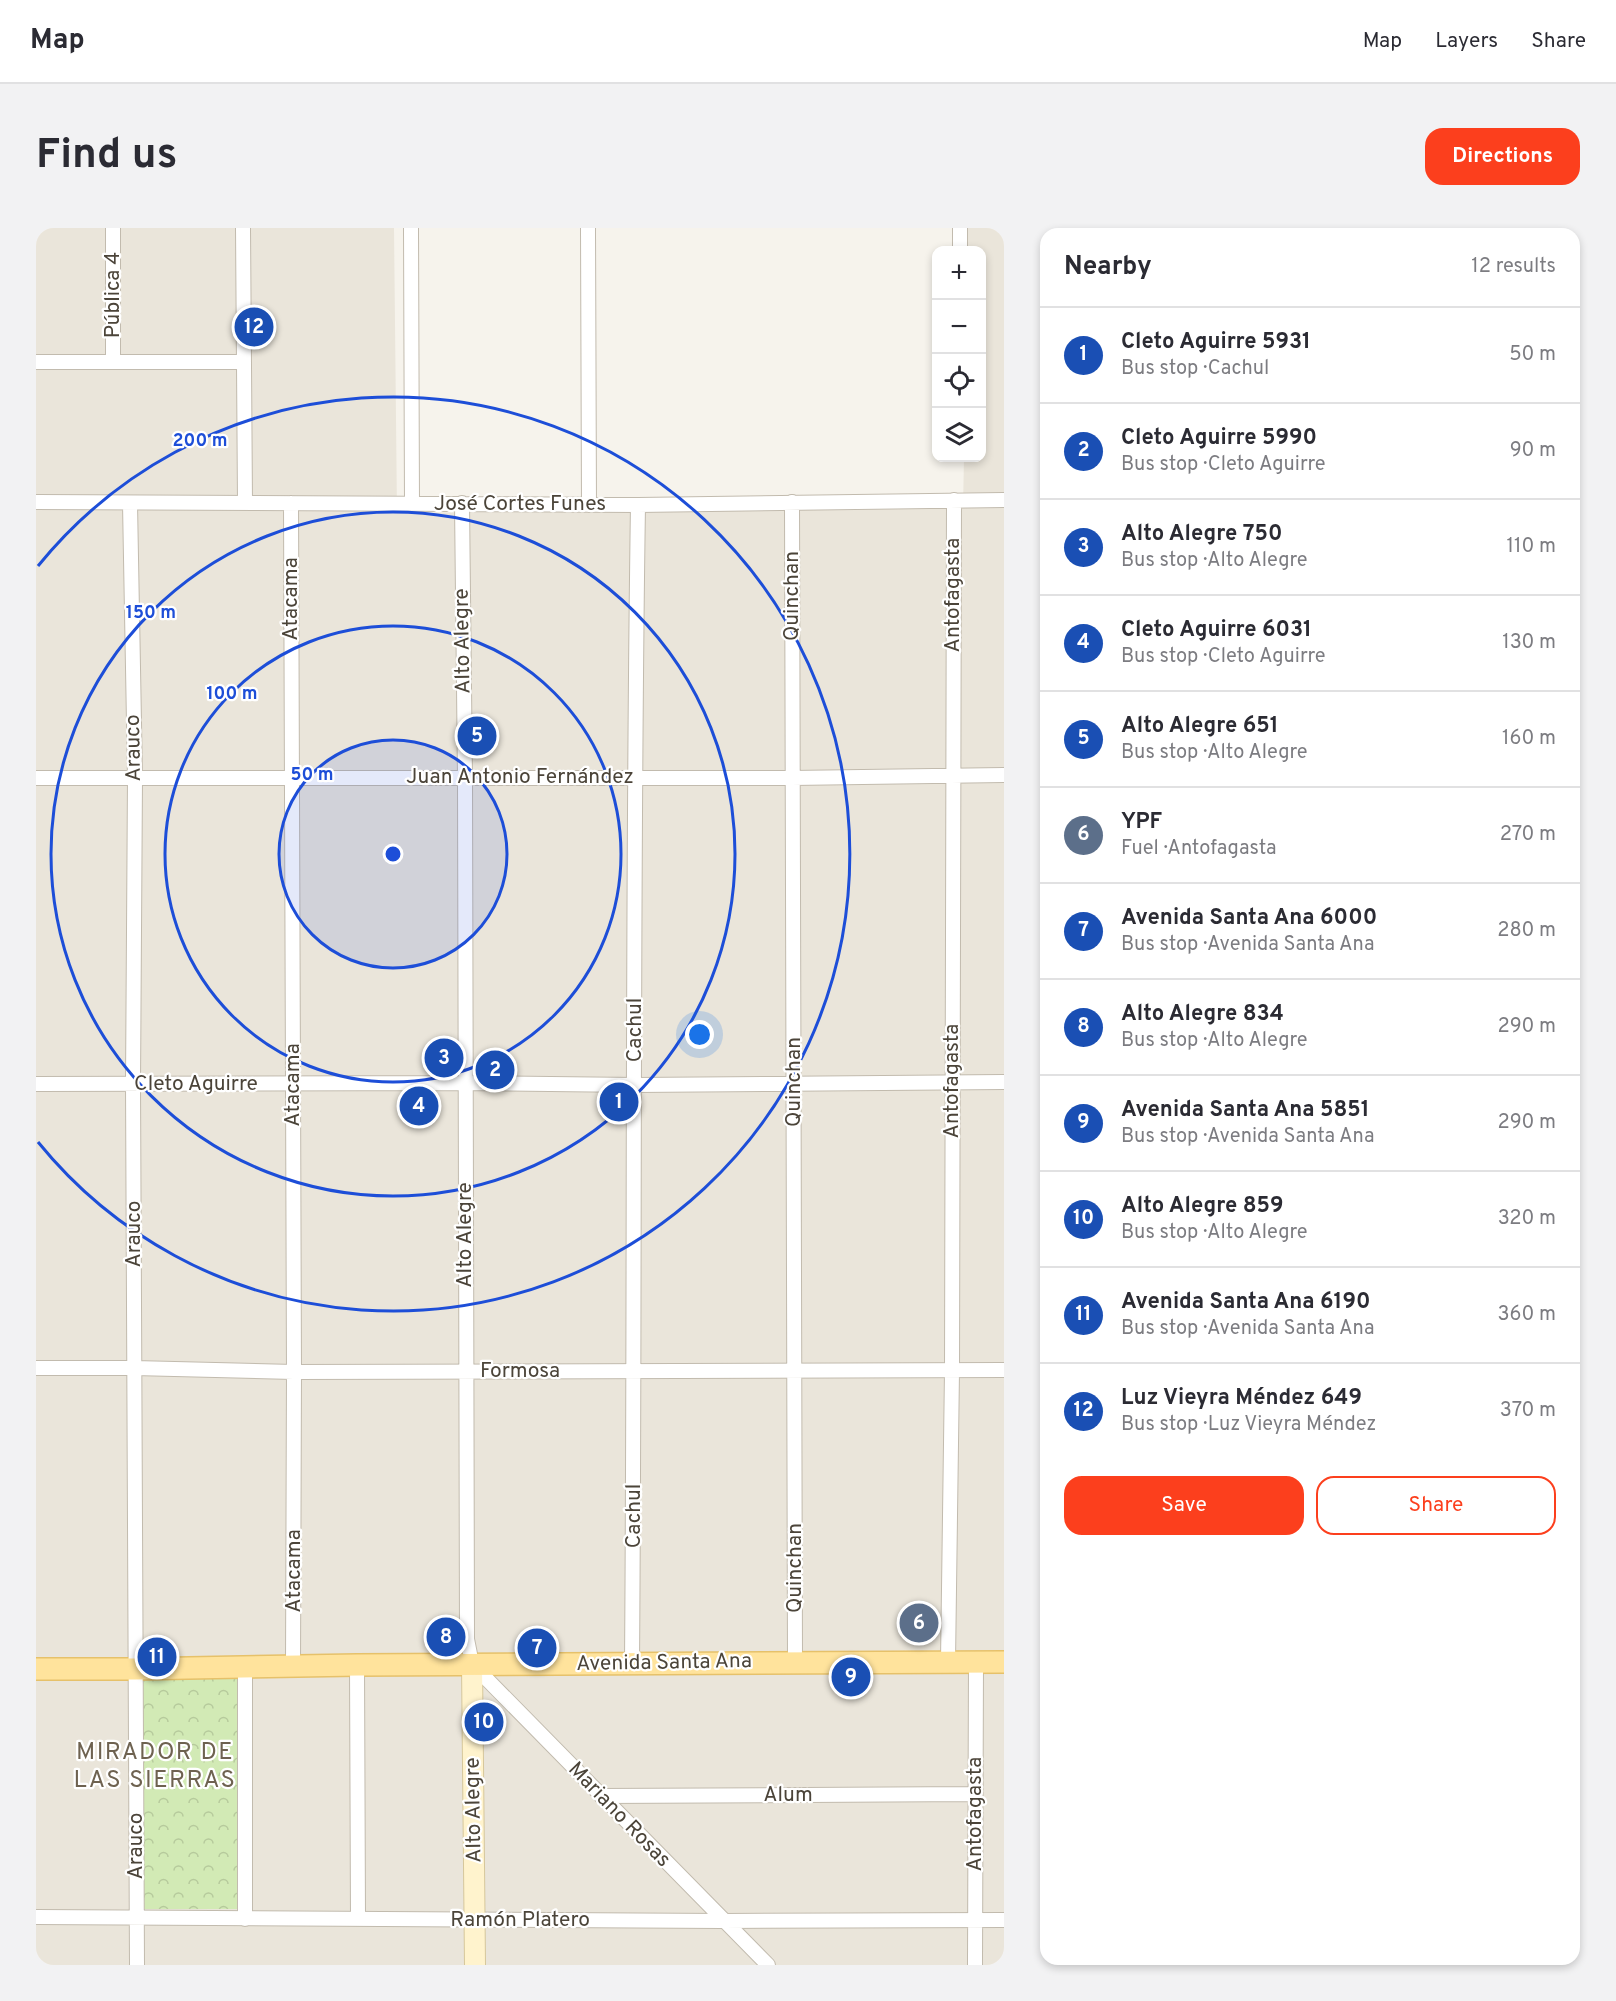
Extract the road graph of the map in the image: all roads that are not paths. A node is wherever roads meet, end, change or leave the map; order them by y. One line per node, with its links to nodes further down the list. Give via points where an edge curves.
1 (113, 228): 8 (street, Pública 4)
2 (243, 228): 9 (street)
3 (411, 228): 17 (street)
4 (588, 228): 19 (street)
5 (960, 228): 6 (street)
6 (960, 246)
7 (36, 362): 8 (street)
8 (113, 362): 9 (street)
9 (244, 362): 13 (street)
10 (954, 500): 11 (street, José Cortes Funes); 14 (street, José Cortes Funes); 22 (street, Antofagasta)
11 (1004, 500)
12 (36, 502): 15 (street, José Cortes Funes)
13 (245, 502): 15 (street, José Cortes Funes); 16 (street, José Cortes Funes)
14 (792, 502): 20 (street, José Cortes Funes); 28 (street, Quinchan)
15 (130, 503): 25 (street, Arauco)
16 (291, 503): 17 (street, José Cortes Funes); 26 (street, Atacama)
17 (412, 503): 18 (street, José Cortes Funes)
18 (462, 503): 19 (street, José Cortes Funes); 27 (street, Alto Alegre)
19 (589, 505): 20 (street, José Cortes Funes)
20 (638, 505): 23 (street, Cachul)
21 (1004, 775): 22 (street, Juan Antonio Fernández)
22 (952, 776): 28 (street, Juan Antonio Fernández); 29 (street, Antofagasta)
23 (634, 777): 27 (street, Juan Antonio Fernández); 28 (street, Juan Antonio Fernández); 35 (street, Cachul)
24 (36, 778): 25 (street, Juan Antonio Fernández)
25 (135, 778): 26 (street, Juan Antonio Fernández); 33 (street, Arauco)
26 (293, 778): 27 (street, Juan Antonio Fernández); 34 (street, Atacama)
27 (465, 778): 30 (street, Alto Alegre)
28 (792, 778): 36 (street, Quinchan)
29 (952, 1082): 31 (street, Cleto Aguirre); 36 (street, Cleto Aguirre); 42 (street, Antofagasta)
30 (465, 1083): 34 (street, Cleto Aguirre); 35 (street, Cleto Aguirre); 41 (street, Alto Alegre)
31 (1004, 1083)
32 (36, 1084): 33 (street, Cleto Aguirre)
33 (133, 1084): 34 (street, Cleto Aguirre); 38 (street, Arauco)
34 (293, 1084): 44 (street, Atacama)
35 (635, 1085): 36 (street, Cleto Aguirre); 39 (street, Cachul)
36 (794, 1085): 40 (street, Quinchan)
37 (36, 1368): 38 (street, Formosa)
38 (134, 1368): 44 (street, Formosa); 55 (street, Arauco)
39 (635, 1370): 40 (street, Formosa); 41 (street, Formosa); 50 (street, Cachul)
40 (795, 1370): 42 (street, Formosa); 45 (street, Quinchan)
41 (465, 1371): 44 (street, Formosa); 49 (street, Alto Alegre, via 466,1625)
42 (952, 1371): 43 (street, Formosa); 46 (street, Antofagasta)
43 (1004, 1371)
44 (294, 1372): 52 (street, Atacama)
45 (795, 1662): 46 (main road, Avenida Santa Ana); 50 (main road, Avenida Santa Ana)
46 (948, 1662): 47 (main road, Avenida Santa Ana)
47 (976, 1662): 48 (main road, Avenida Santa Ana); 56 (street, Antofagasta)
48 (1004, 1662)
49 (472, 1664): 50 (main road, Avenida Santa Ana); 51 (main road, Avenida Santa Ana); 57 (street, Mariano Rosas); 62 (main road, Alto Alegre)
50 (632, 1664)
51 (357, 1665): 52 (main road, Avenida Santa Ana); 59 (street)
52 (293, 1666): 53 (main road, Avenida Santa Ana)
53 (245, 1667): 55 (main road, Avenida Santa Ana); 61 (street)
54 (36, 1669): 55 (main road, Avenida Santa Ana)
55 (135, 1669): 60 (street, Arauco)
56 (974, 1794): 57 (street, Alum); 63 (street, Antofagasta)
57 (601, 1796): 65 (street, Mariano Rosas)
58 (36, 1917): 60 (street, Ramón Platero)
59 (358, 1918): 61 (street, Ramón Platero); 62 (street, Ramón Platero)
60 (137, 1919): 61 (street, Ramón Platero); 66 (street, Arauco)
61 (245, 1919)
62 (475, 1920): 65 (street, Ramón Platero); 67 (main road, Alto Alegre)
63 (975, 1920): 64 (street, Ramón Platero); 65 (street, Ramón Platero); 69 (street, Antofagasta)
64 (1004, 1920)
65 (723, 1921): 68 (street, Mariano Rosas)
66 (137, 1965)
67 (475, 1965)
68 (768, 1965)
69 (975, 1965)

